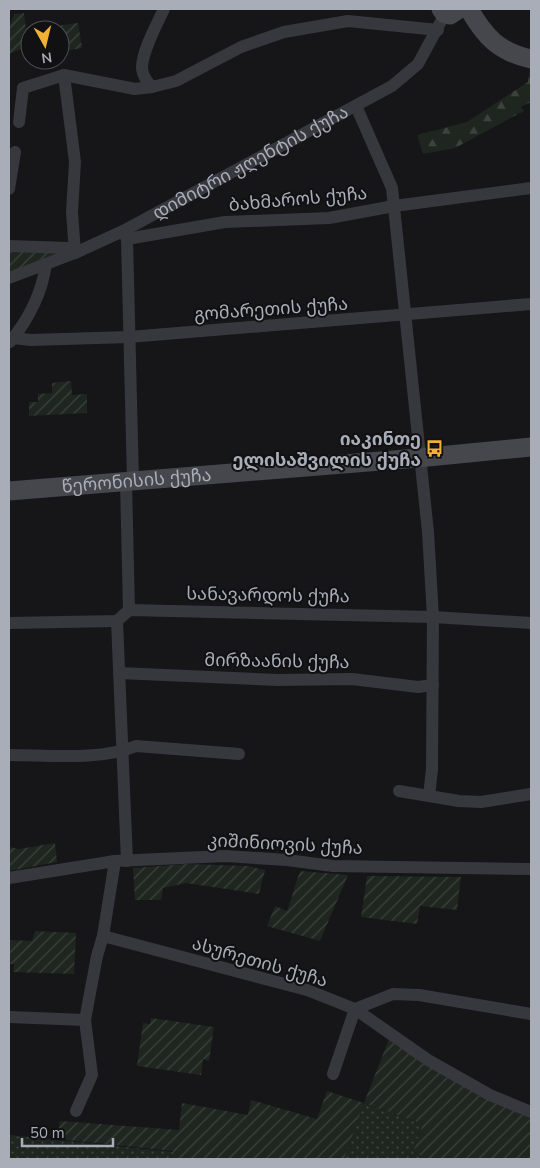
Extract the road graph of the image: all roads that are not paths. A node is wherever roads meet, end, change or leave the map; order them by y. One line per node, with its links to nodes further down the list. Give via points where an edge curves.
1 (164, 9): 6 (street, via 142,68)
2 (469, 9): 4 (street, via 493,44)
3 (446, 15): 6 (street, via 348,20 284,32 241,47 176,81); 7 (street, დიმიტრი ჟღენტის ქუჩა, via 418,64 392,86)
4 (531, 59)
5 (64, 75): 6 (street, via 135,89); 8 (street, via 23,88); 16 (street, via 76,162 72,212)
6 (152, 87)
7 (356, 106): 13 (street, via 392,188); 14 (street, დიმიტრი ჟღენტის ქუჩა)
8 (19, 122)
9 (15, 152): 10 (street)
10 (11, 167): 12 (street)
11 (531, 188): 13 (street, ბახმაროს ქუჩა)
12 (9, 189)
13 (394, 206): 14 (street, ბახმაროს ქუჩა, via 329,218 225,222); 20 (street)
14 (125, 235): 16 (street, დიმიტრი ჟღენტის ქუჩა); 21 (street)
15 (9, 246): 16 (street, via 69,248)
16 (75, 253): 17 (street, დიმიტრი ჟღენტის ქუჩა)
17 (46, 264): 18 (street, დიმიტრი ჟღენტის ქუჩა); 22 (street, via 40,292)
18 (9, 278)
19 (531, 304): 20 (street, გომარეთის ქუჩა)
20 (404, 316): 21 (street, გომარეთის ქუჩა); 24 (street)
21 (129, 337): 22 (street, გომარეთის ქუჩა); 25 (street)
22 (11, 341)
23 (531, 447): 24 (street, წერონისის ქუჩა)
24 (418, 458): 25 (street, წერონისის ქუჩა); 28 (street, via 428,532)
25 (130, 482): 26 (street, წერონისის ქუჩა); 27 (street)
26 (9, 491)
27 (129, 610): 28 (street, სანავარდოს ქუჩა); 29 (street)
28 (433, 617): 31 (street, სანავარდოს ქუჩა); 33 (street)
29 (117, 621): 30 (street); 32 (street)
30 (9, 623)
31 (531, 623)
32 (120, 673): 33 (street, მირზაანის ქუჩა, via 278,680 352,679 418,687); 34 (street)
33 (433, 685): 39 (street)
34 (122, 752): 35 (street, via 136,746); 36 (street); 40 (street)
35 (239, 754)
36 (9, 755)
37 (399, 791): 39 (street)
38 (531, 794): 39 (street, via 481,802)
39 (429, 796)
40 (121, 861): 41 (street, კიშინიოვის ქუჩა, via 225,856 333,866); 42 (street, კიშინიოვის ქუჩა); 43 (street)
41 (531, 868)
42 (9, 878)
43 (103, 936): 44 (street, ასურეთის ქუჩა, via 307,990); 47 (street)
44 (355, 1009): 45 (street, via 392,994 419,995); 48 (street); 50 (street, ასურეთის ქუჩა, via 428,1060 490,1095)
45 (531, 1014)
46 (9, 1017): 47 (street)
47 (84, 1020): 49 (street, via 92,1075)
48 (333, 1074)
49 (76, 1111)
50 (531, 1112)

